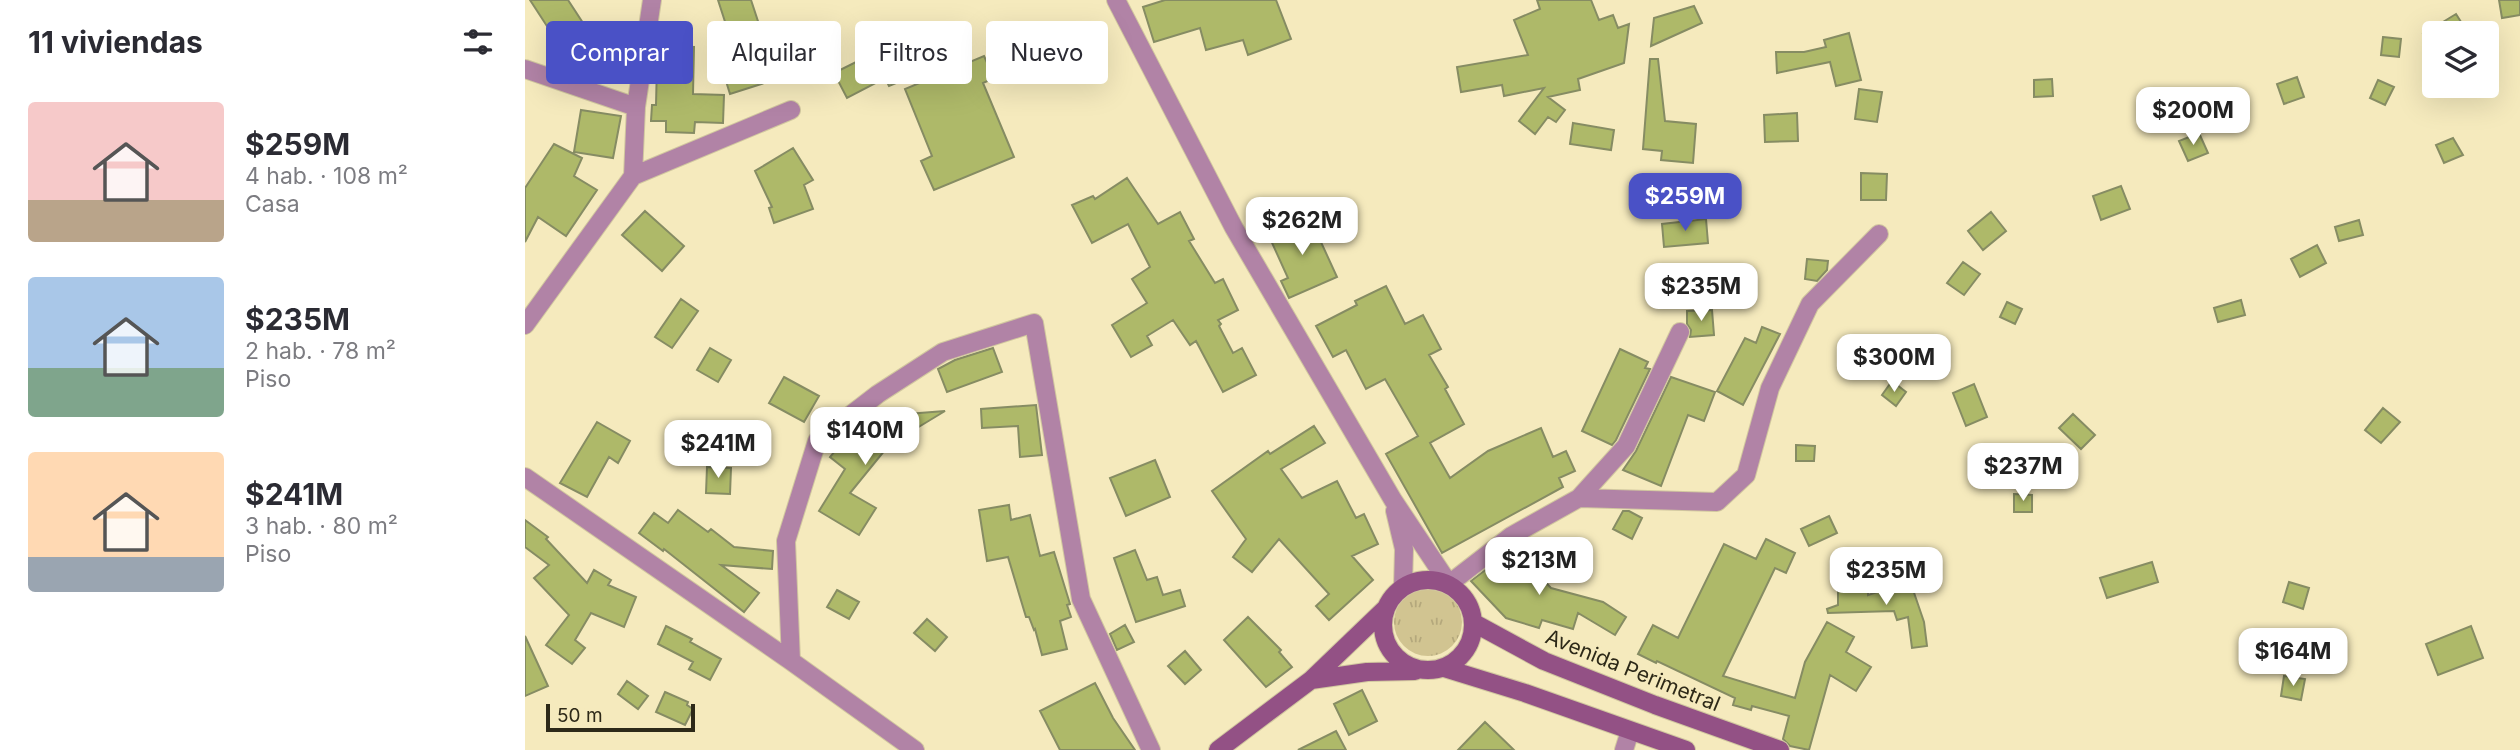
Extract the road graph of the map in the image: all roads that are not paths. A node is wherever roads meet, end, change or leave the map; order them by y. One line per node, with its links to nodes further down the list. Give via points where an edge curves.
1 (652, 0): 4 (street)
2 (1116, 0): 12 (street, via 1234,228)
3 (525, 69): 4 (street)
4 (636, 107): 6 (street)
5 (791, 110): 6 (street)
6 (633, 176): 8 (street)
7 (1879, 234): 11 (street, via 1810,304 1770,388 1746,475 1717,502)
8 (525, 325)
9 (1680, 332): 11 (street, via 1626,446)
10 (525, 477): 17 (street)
11 (1579, 498): 13 (street, via 1511,536)
12 (1393, 500): 13 (street); 14 (street, via 1403,549)
13 (1449, 584): 14 (main road, via 1425,580); 16 (main road, via 1467,600)
14 (1403, 587): 15 (main road)
15 (1386, 607): 18 (main road, via 1384,636 1390,650 1413,668); 19 (main road)
16 (1474, 623): 18 (main road, via 1471,642 1460,657); 26 (main road, Avenida Perimetral, via 1543,661)
17 (791, 661): 21 (street); 22 (street, via 786,541 817,441 943,352 1034,323 1081,599)
18 (1436, 669): 19 (main road); 20 (main road, via 1525,693)
19 (1311, 680): 23 (main road)
20 (1630, 731): 24 (street); 25 (main road)
21 (915, 750)
22 (1151, 750)
23 (1218, 750)
24 (1624, 750)
25 (1686, 750)
26 (1780, 750)

